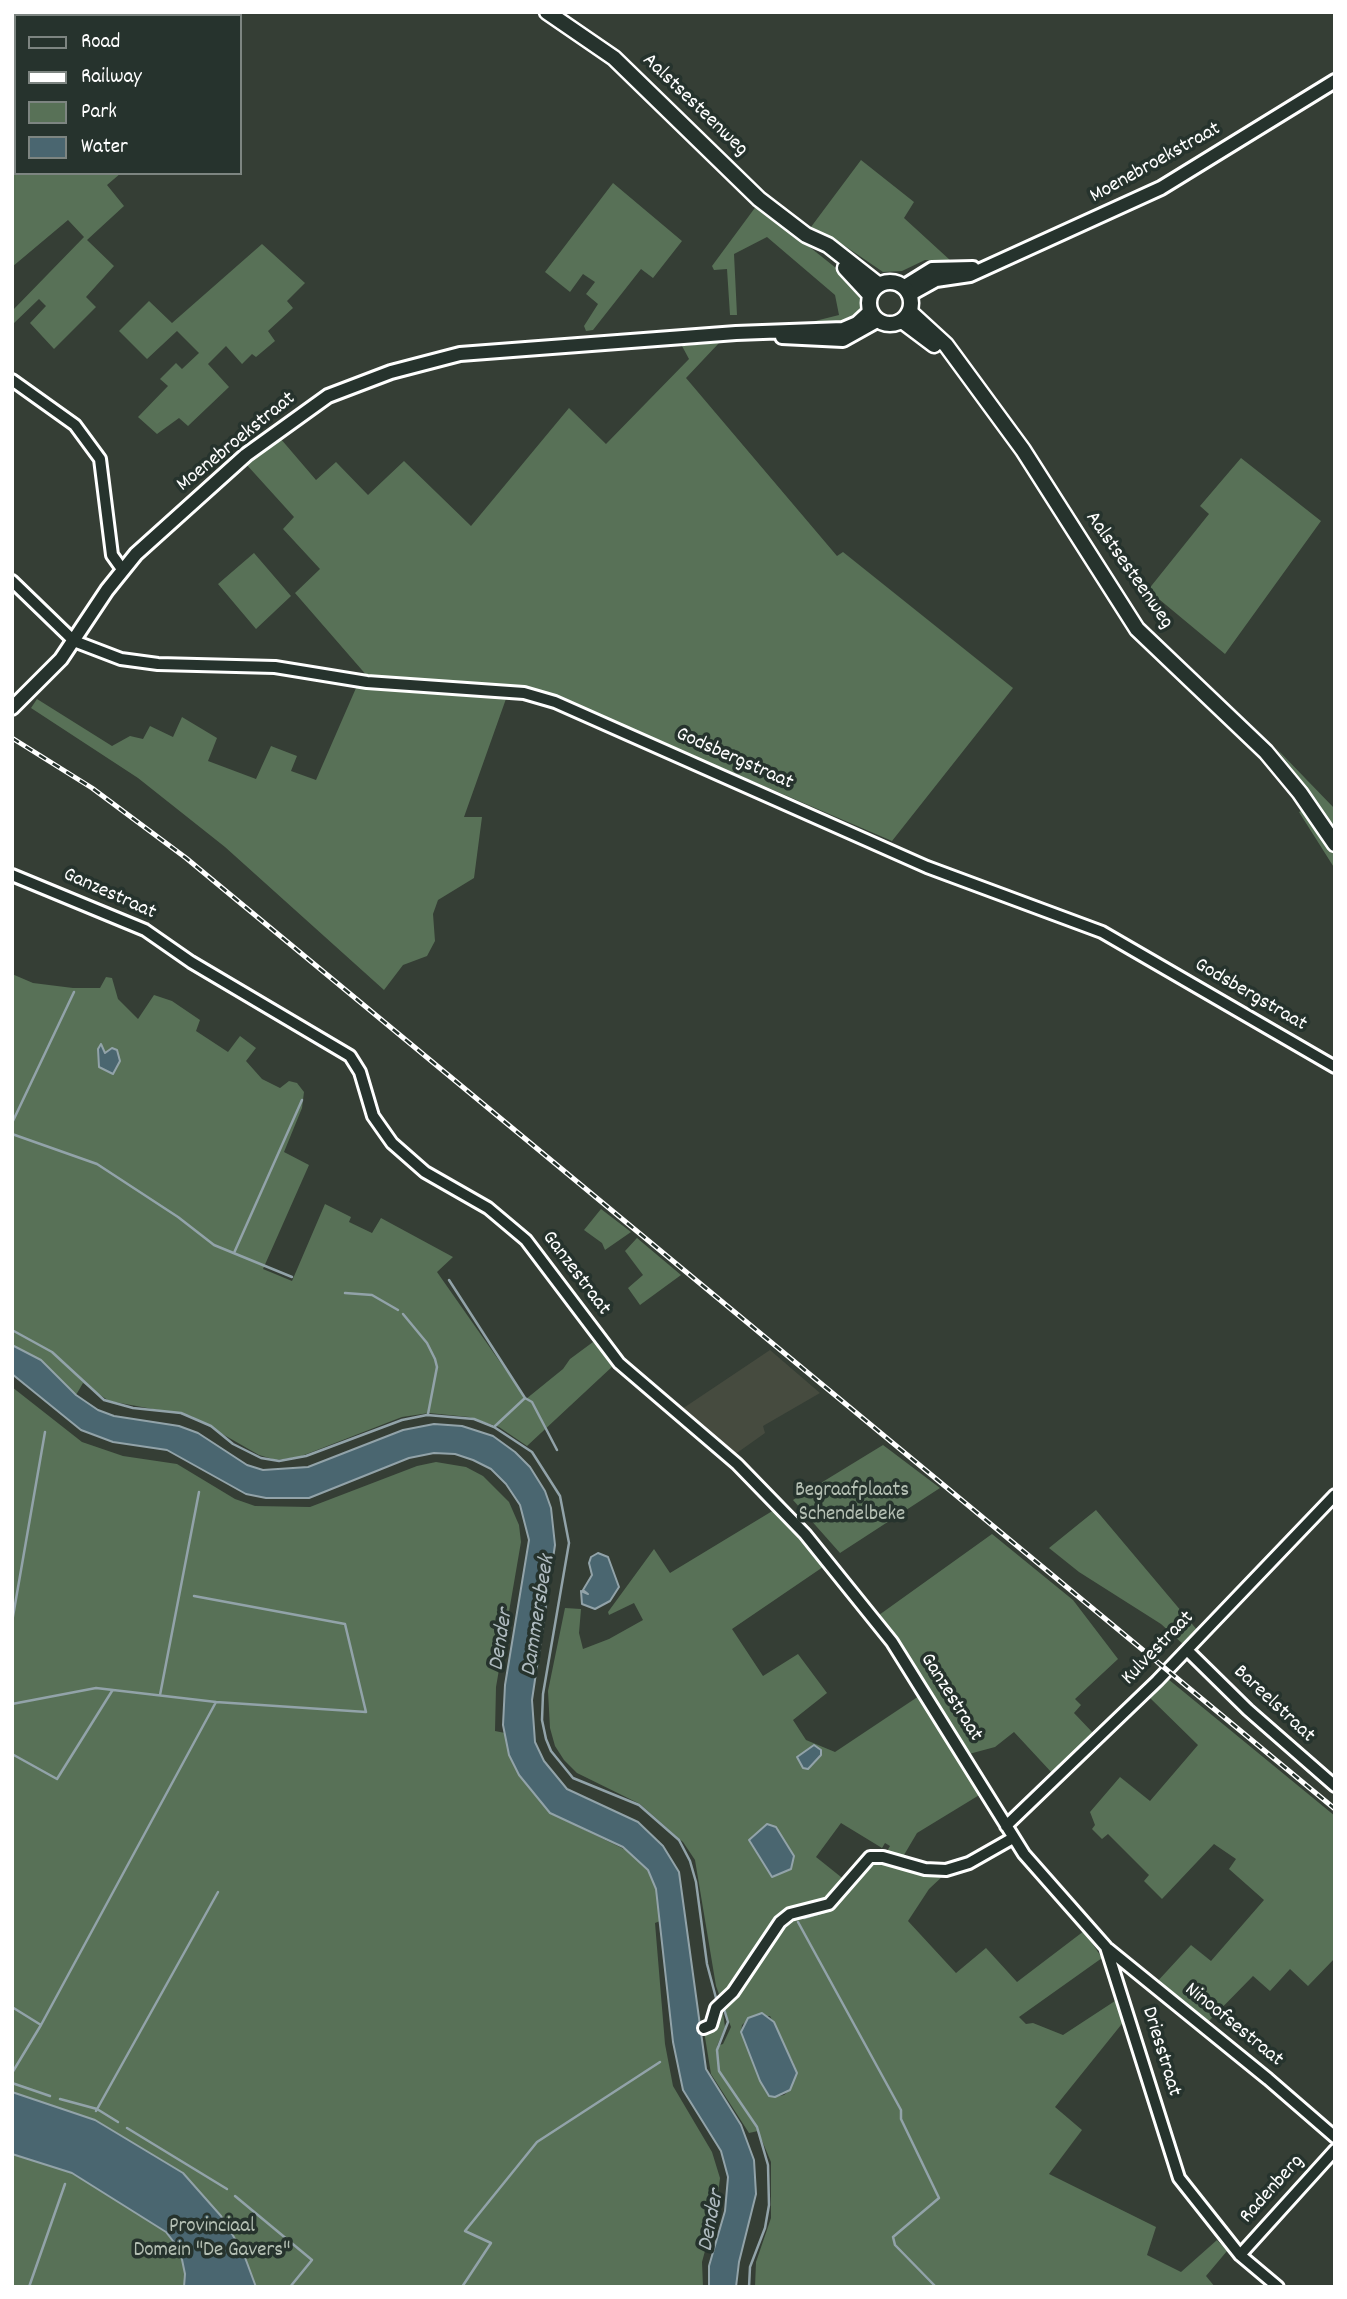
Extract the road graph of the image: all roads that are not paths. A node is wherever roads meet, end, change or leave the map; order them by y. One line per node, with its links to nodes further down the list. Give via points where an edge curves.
1 (547, 12): 3 (main road, Aalstsesteenweg, via 614,58 759,199 806,235 828,245)
2 (1335, 81): 4 (street, Moenebroekstraat, via 1161,188 970,275)
3 (874, 290): 4 (main road, via 896,283); 5 (main road)
4 (906, 291): 6 (main road)
5 (873, 316): 6 (main road, via 889,325); 8 (street, Moenebroekstraat, via 843,329 460,354 391,372 328,397 246,455)
6 (906, 317): 12 (main road, Aalstsesteenweg, via 946,345 1023,450 1138,629 1266,752)
7 (12, 380): 8 (street, via 75,425 100,459 112,555)
8 (122, 569): 10 (street, Moenebroekstraat)
9 (12, 581): 10 (street)
10 (74, 641): 11 (street, Moenebroekstraat); 14 (street, Godsbergstraat, via 121,659 158,664 275,667 367,682 524,693 555,702 927,867 1102,932)
11 (12, 708)
12 (1335, 844)
13 (12, 875): 18 (street, Ganzestraat, via 145,930 350,1056 360,1072 373,1116 392,1143 425,1172 488,1208 516,1230 619,1363 737,1464 805,1534 891,1642)
14 (1335, 1067)
15 (1335, 1495): 16 (street, Kulvestraat)
16 (1187, 1650): 17 (street, Bareelstraat); 18 (street, Kulvestraat)
17 (1335, 1786)
18 (1006, 1826): 19 (street, Driesstraat)
19 (1013, 1839): 20 (street, Driesstraat); 21 (street, via 946,1870 870,1857 829,1904 790,1914 780,1922 733,1992 716,2008 711,2025)
20 (1106, 1947): 22 (street, Ninoofsestraat); 24 (street, Driesstraat, via 1178,2178)
21 (704, 2028)
22 (1335, 2137)
23 (1335, 2150): 24 (street, Radenberg)
24 (1240, 2255): 25 (street, Driesstraat)
25 (1278, 2287)

